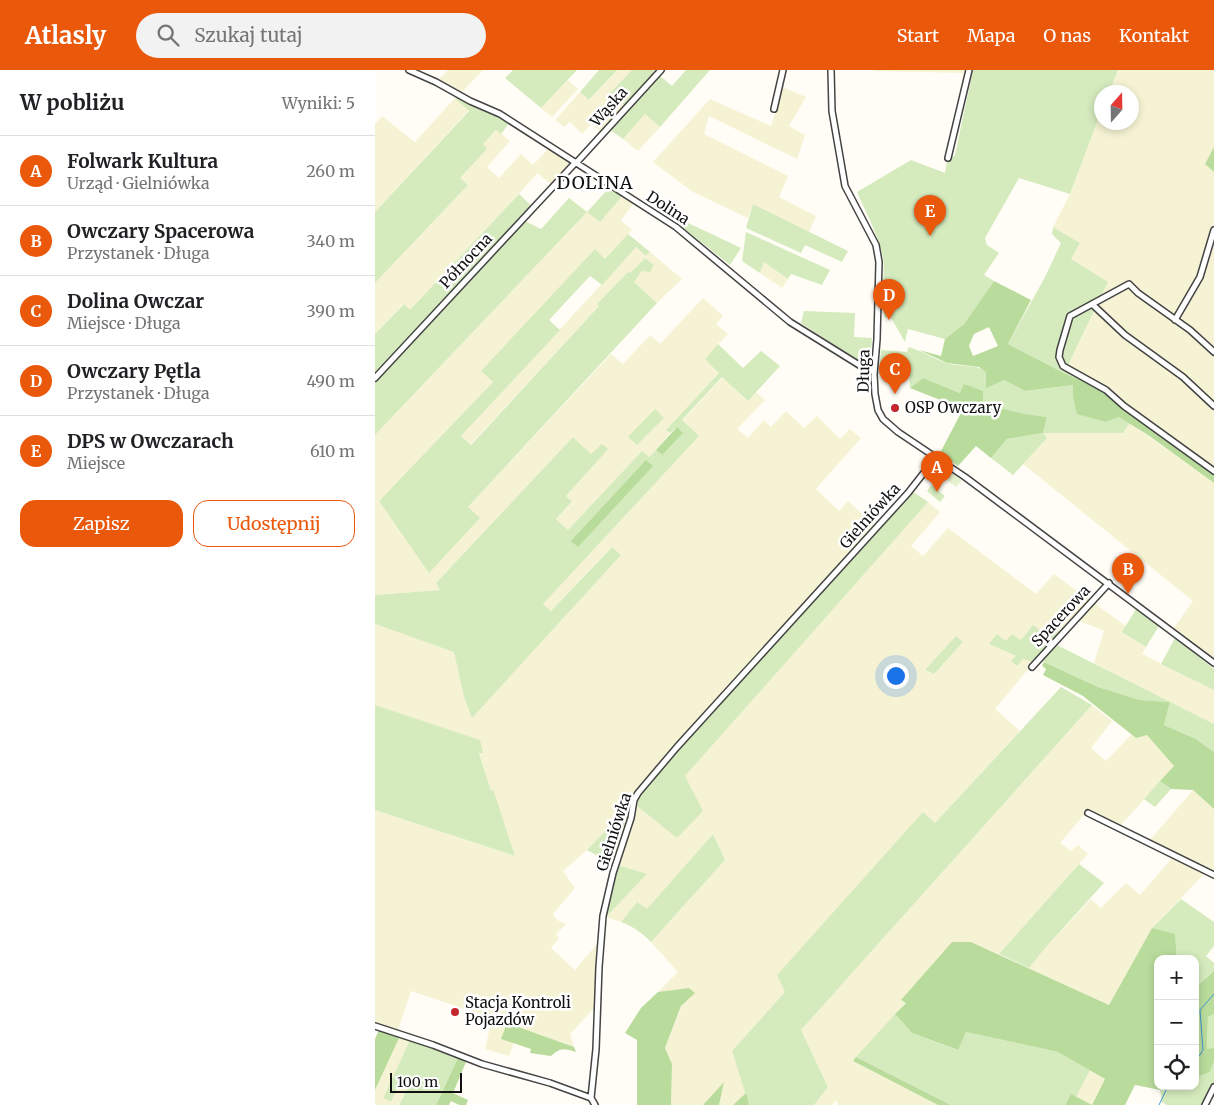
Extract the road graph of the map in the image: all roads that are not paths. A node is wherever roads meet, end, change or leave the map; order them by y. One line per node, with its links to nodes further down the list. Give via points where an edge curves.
1 (409, 70): 8 (street, Dolina, via 500,114)
2 (661, 70): 8 (street, Wąska)
3 (783, 70): 6 (street)
4 (831, 70): 13 (street, Długa, via 832,111 845,186 876,245 879,262)
5 (969, 70): 7 (street)
6 (775, 109)
7 (948, 158)
8 (576, 162): 13 (street, Dolina, via 684,233 790,322); 14 (street, Północna)
9 (1214, 230): 11 (street, via 1200,277)
10 (1092, 304): 11 (street, via 1129,284); 15 (street, via 1129,339 1183,377); 17 (street, via 1070,316 1060,350 1063,366 1106,390)
11 (1175, 320): 12 (street)
12 (1214, 352)
13 (874, 371): 16 (street, Długa, via 875,394 883,419)
14 (375, 378)
15 (1214, 406)
16 (937, 456): 18 (street, Długa); 25 (street, Gielniówka, via 909,492 683,740 634,800 603,916)
17 (1214, 470)
18 (1109, 583): 19 (street, Długa); 20 (street, Spacerowa)
19 (1214, 663)
20 (1032, 667)
21 (1089, 813): 22 (street)
22 (1214, 875)
23 (375, 1026): 25 (street)
24 (1214, 1087): 27 (street)
25 (591, 1098): 26 (street)
26 (595, 1105)
27 (1205, 1105)

